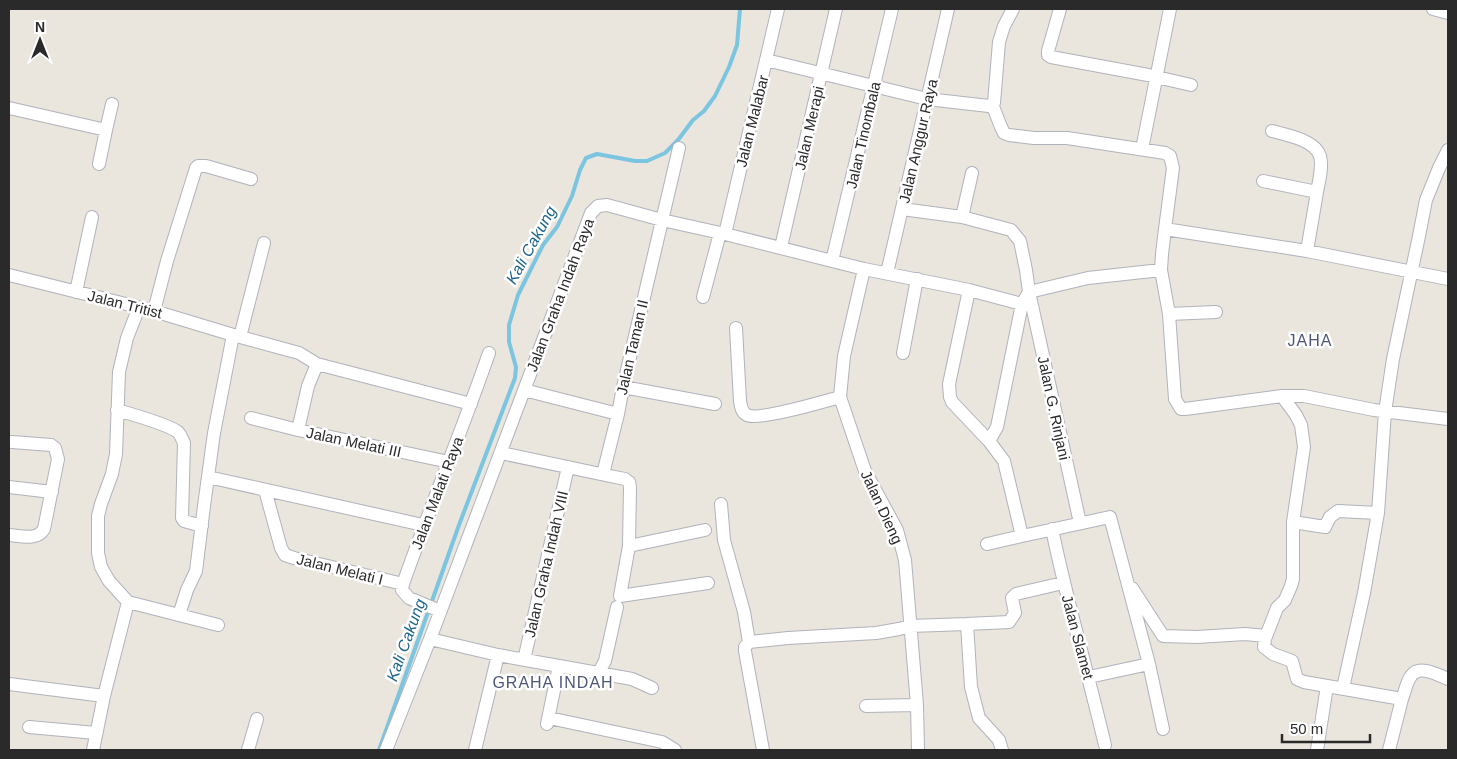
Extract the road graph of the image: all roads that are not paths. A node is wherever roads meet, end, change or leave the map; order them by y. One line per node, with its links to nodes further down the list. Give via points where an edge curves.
1 (778, 9): 10 (street, Jalan Malabar)
2 (836, 9): 11 (street, Jalan Merapi)
3 (892, 9): 14 (street, Jalan Tinombala)
4 (948, 9): 15 (street, Jalan Anggur Raya)
5 (1013, 9): 17 (street, via 999,42)
6 (1060, 9): 12 (street, via 1048,55)
7 (1170, 9): 12 (street)
8 (1433, 9): 9 (street)
9 (1448, 13)
10 (766, 60): 11 (street); 34 (street, Jalan Malabar)
11 (822, 74): 14 (street); 36 (street, Jalan Merapi)
12 (1158, 77): 13 (street); 22 (street)
13 (1191, 85)
14 (874, 87): 15 (street); 38 (street, Jalan Tinombala)
15 (927, 99): 17 (street); 29 (street, Jalan Anggur Raya)
16 (112, 104): 19 (street)
17 (992, 104): 22 (street, via 1004,133 1009,136 1067,138)
18 (9, 108): 19 (street)
19 (106, 130): 24 (street)
20 (1272, 131): 28 (street, via 1304,140 1316,149 1321,163)
21 (679, 148): 32 (street, Jalan Taman II)
22 (1142, 149): 33 (street, via 1165,153 1172,162)
23 (1448, 150): 41 (street, via 1426,200)
24 (99, 164)
25 (972, 173): 31 (street)
26 (250, 179): 52 (street, via 206,166 196,168)
27 (1263, 181): 28 (street)
28 (1317, 192): 37 (street)
29 (902, 209): 31 (street, Jalan G. Rinjani); 42 (street, Jalan Anggur Raya)
30 (92, 217): 47 (street)
31 (962, 217): 48 (street, Jalan G. Rinjani, via 1010,230 1020,241)
32 (662, 220): 34 (street, Jalan Graha Indah Raya); 60 (street, Jalan Taman II); 61 (street, Jalan Graha Indah Raya, via 607,205 598,206 591,212)
33 (1165, 229): 37 (street); 40 (street)
34 (722, 233): 36 (street, Jalan Graha Indah Raya); 49 (street, Jalan Malabar)
35 (264, 243): 56 (street)
36 (781, 248): 38 (street, Jalan Graha Indah Raya)
37 (1307, 251): 41 (street)
38 (832, 261): 39 (street, Jalan Graha Indah Raya)
39 (864, 268): 42 (street, Jalan Graha Indah Raya); 62 (street, Jalan Dieng, via 844,356)
40 (1161, 270): 48 (street, via 1088,278); 54 (street)
41 (1411, 272): 45 (street); 67 (street, via 1392,359)
42 (887, 273): 44 (street, Jalan Graha Indah Raya)
43 (9, 275): 47 (street, Jalan Tritist)
44 (917, 278): 46 (street, Jalan Graha Indah Raya); 58 (street)
45 (1448, 279)
46 (969, 290): 50 (street, Jalan Graha Indah Raya); 72 (street, via 950,397)
47 (76, 292): 51 (street, Jalan Tritist)
48 (1029, 292): 50 (street); 85 (street, Jalan G. Rinjani)
49 (703, 297)
50 (1022, 304): 72 (street, via 997,427)
51 (139, 307): 52 (street, Jalan Tritist); 66 (street, via 119,372)
52 (154, 311): 56 (street, Jalan Tritist)
53 (1216, 312): 54 (street)
54 (1169, 314): 63 (street, via 1175,399 1180,408 1185,410)
55 (736, 328): 62 (street, via 740,401 745,414 786,411)
56 (237, 336): 59 (street, Jalan Tritist, via 299,354); 78 (street, via 214,433)
57 (489, 353): 64 (street, Jalan Malati Raya)
58 (904, 353)
59 (317, 364): 64 (street, Jalan Tritist); 71 (street, Jalan Melati III, via 308,386)
60 (622, 387): 65 (street); 68 (street, Jalan Taman II)
61 (524, 390): 68 (street); 74 (street, Jalan Graha Indah Raya)
62 (840, 396): 104 (street, Jalan Dieng, via 865,471 896,530 905,560)
63 (1282, 396): 67 (street, via 1304,396); 84 (street, via 1301,425 1304,447)
64 (471, 404): 75 (street, Jalan Malati Raya)
65 (715, 404)
66 (117, 410): 87 (street, via 172,428 180,434 184,442 182,518); 99 (street, via 116,454 98,516 98,553 108,581)
67 (1385, 412): 70 (street); 83 (street)
68 (618, 414): 77 (street, Jalan Taman II)
69 (250, 418): 71 (street)
70 (1448, 419)
71 (298, 430): 75 (street, Jalan Melati III)
72 (989, 441): 91 (street, via 1004,461)
73 (12, 442): 81 (street, via 55,448 58,459)
74 (501, 452): 76 (street); 100 (street, Jalan Graha Indah Raya)
75 (449, 462): 86 (street, Jalan Malati Raya)
76 (568, 467): 77 (street); 109 (street, Jalan Graha Indah VIII)
77 (603, 474): 93 (street, via 629,482)
78 (208, 478): 80 (street); 87 (street)
79 (9, 486): 81 (street)
80 (265, 490): 86 (street); 97 (street, Jalan Melati I, via 285,554)
81 (52, 492): 90 (street, via 42,533 32,537)
82 (721, 504): 107 (street, via 724,540)
83 (1378, 513): 84 (street, via 1338,511 1325,527); 118 (street)
84 (1293, 522): 105 (street, via 1293,579)
85 (1080, 523): 88 (street); 94 (street, via 1110,517)
86 (423, 525): 97 (street, Jalan Malati Raya)
87 (202, 526): 101 (street, via 196,571)
88 (1052, 529): 91 (street); 96 (street, Jalan Slamet)
89 (705, 530): 93 (street)
90 (9, 535)
91 (1022, 536): 92 (street)
92 (987, 544)
93 (629, 546): 98 (street)
94 (1126, 578): 105 (street, via 1163,636); 110 (street)
95 (708, 583): 98 (street)
96 (1063, 583): 102 (street, via 1016,594 1012,598 1015,613 1009,622); 113 (street, Jalan Slamet)
97 (403, 584): 100 (street, via 402,590 409,598)
98 (618, 601): 112 (street, via 605,661)
99 (128, 602): 101 (street); 119 (street)
100 (436, 610): 106 (street, Jalan Graha Indah Raya)
101 (179, 615): 103 (street)
102 (967, 624): 104 (street); 135 (street, via 971,687 979,718 999,740)
103 (218, 625)
104 (910, 626): 107 (street, via 876,633); 121 (street, Jalan Dieng)
105 (1266, 636): 116 (street, via 1264,647 1273,654 1292,660 1297,679)
106 (430, 640): 108 (street); 130 (street, Jalan Graha Indah Raya)
107 (749, 642): 133 (street, via 745,651)
108 (498, 655): 109 (street); 131 (street)
109 (524, 660): 111 (street)
110 (1149, 664): 113 (street); 125 (street)
111 (559, 666): 112 (street); 132 (street, via 548,721 662,742)
112 (598, 674): 117 (street, via 632,679)
113 (1089, 677): 127 (street, Jalan Slamet)
114 (1448, 678): 120 (street, via 1422,670 1414,672)
115 (9, 684): 119 (street)
116 (1327, 686): 118 (street); 136 (street)
117 (652, 688)
118 (1343, 688): 120 (street)
119 (104, 696): 126 (street)
120 (1402, 699): 137 (street)
121 (917, 705): 122 (street); 134 (street, Jalan Dieng)
122 (866, 706)
123 (257, 719): 129 (street)
124 (30, 727): 126 (street)
125 (1163, 729)
126 (96, 733): 128 (street)
127 (1105, 745)
128 (92, 750)
129 (248, 750)
130 (386, 750)
131 (475, 750)
132 (675, 750)
133 (763, 750)
134 (918, 750)
135 (1002, 750)
136 (1317, 750)
137 (1389, 750)

